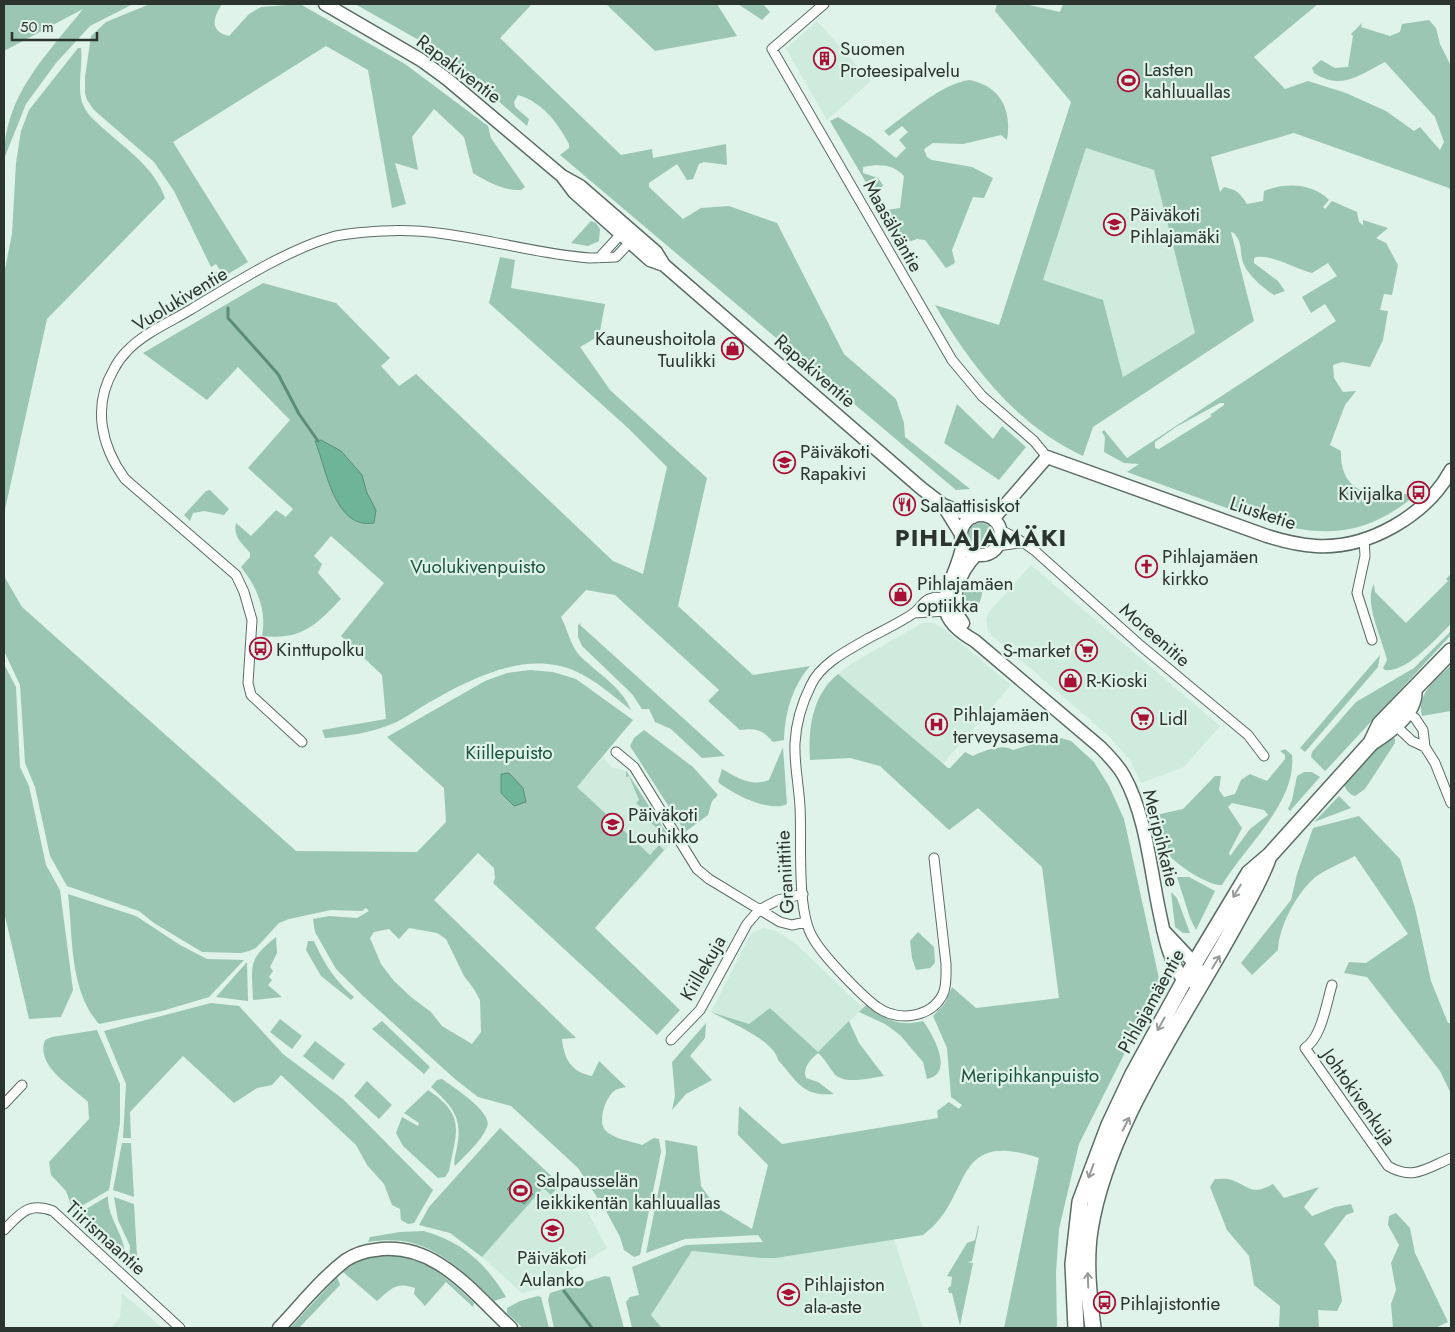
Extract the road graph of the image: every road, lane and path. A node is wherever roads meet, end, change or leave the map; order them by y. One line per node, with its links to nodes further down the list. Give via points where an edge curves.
1 (325, 4): 3 (main road, Rapakiventie, via 434,70 476,101 562,176 580,186)
2 (824, 4): 4 (street, Maasälväntie, via 772,49 952,360 982,396 1034,441)
3 (628, 235): 6 (main road, Rapakiventie, via 656,252 664,265); 20 (street, Vuolukiventie, via 599,258 582,258 424,231 384,231 333,237 274,263 147,335 113,370 102,402 101,417 104,440 116,466 125,479 236,575 252,620 248,683 251,695)
4 (1047, 457): 8 (main road); 10 (main road, Liusketie, via 1282,540 1317,546)
5 (1451, 470): 10 (main road, Liusketie, via 1434,494 1412,514)
6 (943, 505): 7 (main road, Rapakiventie); 9 (main road, Rapakiventie)
7 (973, 517): 8 (main road, via 983,516); 9 (main road, via 964,525)
8 (997, 525): 11 (street, Moreenitie); 12 (main road)
9 (962, 538): 13 (main road); 14 (main road)
10 (1364, 538): 16 (street, via 1357,593)
11 (1020, 543): 12 (street); 24 (street, Moreenitie, via 1034,550 1134,640 1248,735)
12 (997, 546): 13 (main road, via 991,552)
13 (977, 554): 14 (main road)
14 (948, 604): 15 (street, Graniittitie); 15 (street, Graniittitie, via 930,598); 31 (main road, Meripihkatie, via 956,627 1100,746 1124,775 1136,805)
15 (914, 613): 28 (street, Graniittitie, via 838,658 820,671 812,683 798,719 795,744)
16 (1372, 640)
17 (1451, 650): 18 (main road, Pihlajamäentie)
18 (1400, 710): 19 (main road, Pihlajamäentie); 21 (main road, Pihlajamäentie, via 1380,724); 22 (street, via 1423,730)
19 (1394, 725): 21 (main road, Pihlajamäentie); 22 (street, via 1412,741)
20 (302, 742)
21 (1371, 743): 26 (main road, Pihlajamäentie)
22 (1426, 747): 25 (street)
23 (616, 752): 29 (street, via 634,767 697,869)
24 (1264, 756)
25 (1451, 803)
26 (1270, 855): 32 (main road, Pihlajamäentie, one-way to 32, via 1249,873); 34 (main road, Pihlajamäentie, one-way to 26, via 1261,878)
27 (934, 858): 30 (street, Graniittitie, via 946,979 943,994 925,1012 914,1016 896,1015 878,1008 824,955)
28 (803, 894): 29 (street, via 778,900); 30 (street, Graniittitie)
29 (758, 910): 30 (street, via 780,922 792,925); 36 (street, Kiillekuja, via 700,1010)
30 (806, 922)
31 (1163, 930): 32 (main road); 33 (main road, Meripihkatie, via 1170,960)
32 (1195, 964): 33 (main road, Pihlajamäentie); 34 (main road)
33 (1184, 981): 34 (main road); 44 (main road, Pihlajamäentie, one-way to 44, via 1133,1074 1109,1125 1080,1202 1074,1264)
34 (1204, 981): 45 (main road, Pihlajamäentie, one-way to 34, via 1088,1264 1089,1232 1097,1197 1125,1124)
35 (1332, 985): 39 (street, Johtokivenkuja, via 1317,1033 1305,1048 1388,1166 1405,1174 1413,1173)
36 (672, 1040)
37 (22, 1086): 38 (street)
38 (4, 1104)
39 (1451, 1158)
40 (4, 1230): 41 (street, Tiirismaantie, via 28,1208 40,1206 53,1211)
41 (180, 1328)
42 (279, 1328): 43 (main road, via 348,1259 384,1248 414,1252 446,1267)
43 (511, 1328)
44 (1076, 1328)
45 (1093, 1328)

